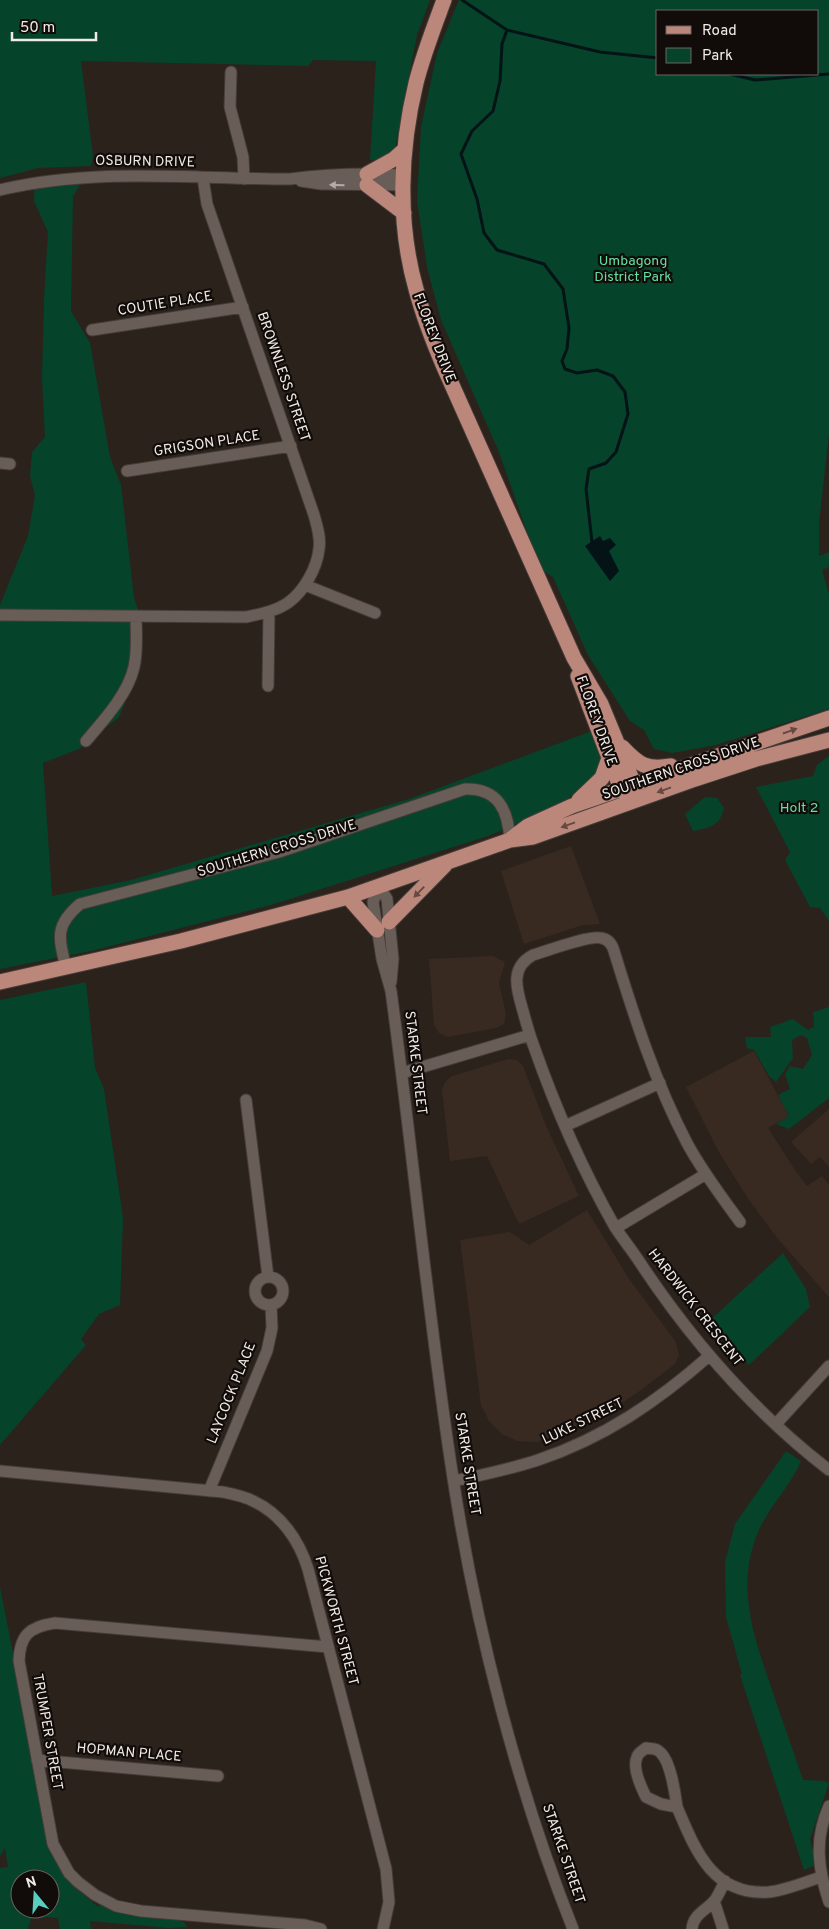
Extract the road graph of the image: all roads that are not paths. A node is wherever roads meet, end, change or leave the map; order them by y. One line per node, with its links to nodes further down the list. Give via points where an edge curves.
1 (444, 0): 3 (main road, FLOREY DRIVE, via 415,88)
2 (231, 72): 5 (street, via 230,107 243,157)
3 (405, 149): 6 (main road); 7 (main road, FLOREY DRIVE)
4 (203, 178): 5 (street, OSBURN DRIVE); 8 (street, OSBURN DRIVE, via 85,177 35,182); 10 (street, BROWNLESS STREET, via 207,204)
5 (244, 179): 6 (street, OSBURN DRIVE, via 290,179 321,184)
6 (367, 179): 7 (street, OSBURN DRIVE); 9 (main road)
7 (403, 180): 9 (main road, FLOREY DRIVE)
8 (0, 190)
9 (404, 213): 19 (main road, FLOREY DRIVE, via 407,247 426,324)
10 (243, 307): 11 (street, COUTIE PLACE); 12 (street, BROWNLESS STREET)
11 (92, 330)
12 (291, 446): 13 (street, GRIGSON PLACE); 14 (street, BROWNLESS STREET, via 318,532 319,549)
13 (127, 471)
14 (305, 585): 15 (street, BROWNLESS STREET, via 289,602); 16 (street)
15 (269, 612): 18 (street, BROWNLESS STREET, via 246,617); 20 (street)
16 (375, 613)
17 (0, 615): 18 (street, BROWNLESS STREET)
18 (136, 616): 23 (street, via 136,655 130,678 112,712)
19 (574, 658): 24 (main road, FLOREY DRIVE, via 601,704); 26 (main road, FLOREY DRIVE, via 581,686)
20 (268, 686)
21 (829, 718): 25 (main road, SOUTHERN CROSS DRIVE, one-way to 21)
22 (829, 740): 25 (main road, SOUTHERN CROSS DRIVE)
23 (86, 741)
24 (617, 742): 27 (main road, via 635,760 656,768); 28 (main road, FLOREY DRIVE)
25 (754, 752): 27 (main road, SOUTHERN CROSS DRIVE)
26 (609, 758): 28 (main road, FLOREY DRIVE); 30 (main road, via 602,778)
27 (728, 761): 28 (main road, SOUTHERN CROSS DRIVE); 29 (main road, SOUTHERN CROSS DRIVE, one-way to 29)
28 (628, 786): 29 (main road, FLOREY DRIVE); 30 (main road, SOUTHERN CROSS DRIVE)
29 (634, 801): 31 (main road, SOUTHERN CROSS DRIVE, one-way to 31, via 533,837)
30 (572, 806): 31 (main road, SOUTHERN CROSS DRIVE, via 528,826)
31 (510, 840): 32 (main road, SOUTHERN CROSS DRIVE); 36 (street, SOUTHERN CROSS DRIVE, via 509,821 498,800 479,789 465,789 279,852 80,904 68,914 60,933)
32 (448, 862): 33 (main road, SOUTHERN CROSS DRIVE); 35 (main road, one-way to 35)
33 (379, 886): 34 (main road, SOUTHERN CROSS DRIVE); 35 (street, STARKE STREET, via 387,899)
34 (348, 897): 35 (main road); 36 (main road, SOUTHERN CROSS DRIVE)
35 (383, 926): 39 (street, STARKE STREET, via 393,959 390,991)
36 (66, 968): 37 (main road, SOUTHERN CROSS DRIVE)
37 (2, 982)
38 (530, 1035): 39 (street); 40 (street, HARDWICK CRESCENT, via 516,987 516,976 521,966 533,955 583,940 602,938 610,942 614,951); 42 (street, HARDWICK CRESCENT)
39 (402, 1073): 53 (street, STARKE STREET)
40 (660, 1083): 42 (street); 43 (street, HARDWICK CRESCENT, via 687,1142)
41 (246, 1100): 46 (street)
42 (565, 1126): 45 (street, HARDWICK CRESCENT)
43 (706, 1174): 44 (street, HARDWICK CRESCENT); 45 (street)
44 (740, 1222)
45 (616, 1228): 48 (street, HARDWICK CRESCENT)
46 (268, 1277): 47 (street, via 278,1280 283,1289 280,1300); 47 (street, via 258,1282 255,1292 261,1302)
47 (271, 1305): 54 (street, LAYCOCK PLACE, via 272,1328 267,1350)
48 (709, 1356): 50 (street, HARDWICK CRESCENT); 53 (street, LUKE STREET, via 650,1404 602,1434 537,1460)
49 (829, 1366): 50 (street)
50 (776, 1424): 51 (street, HARDWICK CRESCENT)
51 (829, 1470)
52 (0, 1472): 54 (street, PICKWORTH STREET)
53 (454, 1481): 64 (street, STARKE STREET, via 471,1576 500,1700 528,1798)
54 (208, 1491): 55 (street, PICKWORTH STREET, via 253,1500 291,1533 303,1555)
55 (328, 1647): 56 (street, TRUMPER STREET, via 55,1623 39,1625 26,1635 20,1648 19,1662); 66 (street, PICKWORTH STREET, via 386,1869 389,1902)
56 (37, 1760): 57 (street, HOPMAN PLACE); 65 (street, TRUMPER STREET, via 53,1844 69,1873 95,1895 116,1906 141,1911)
57 (218, 1776)
58 (829, 1806): 60 (street, via 818,1844)
59 (677, 1807): 59 (street, via 646,1797 636,1768 637,1756 646,1748 659,1751 665,1759); 61 (street, via 698,1855)
60 (821, 1877): 61 (street, via 768,1892 746,1890); 63 (street)
61 (725, 1881): 62 (street)
62 (714, 1901): 67 (street, via 696,1917); 68 (street)
63 (829, 1902)
64 (571, 1924)
65 (321, 1929)
66 (382, 1929)
67 (692, 1929)
68 (723, 1929)

